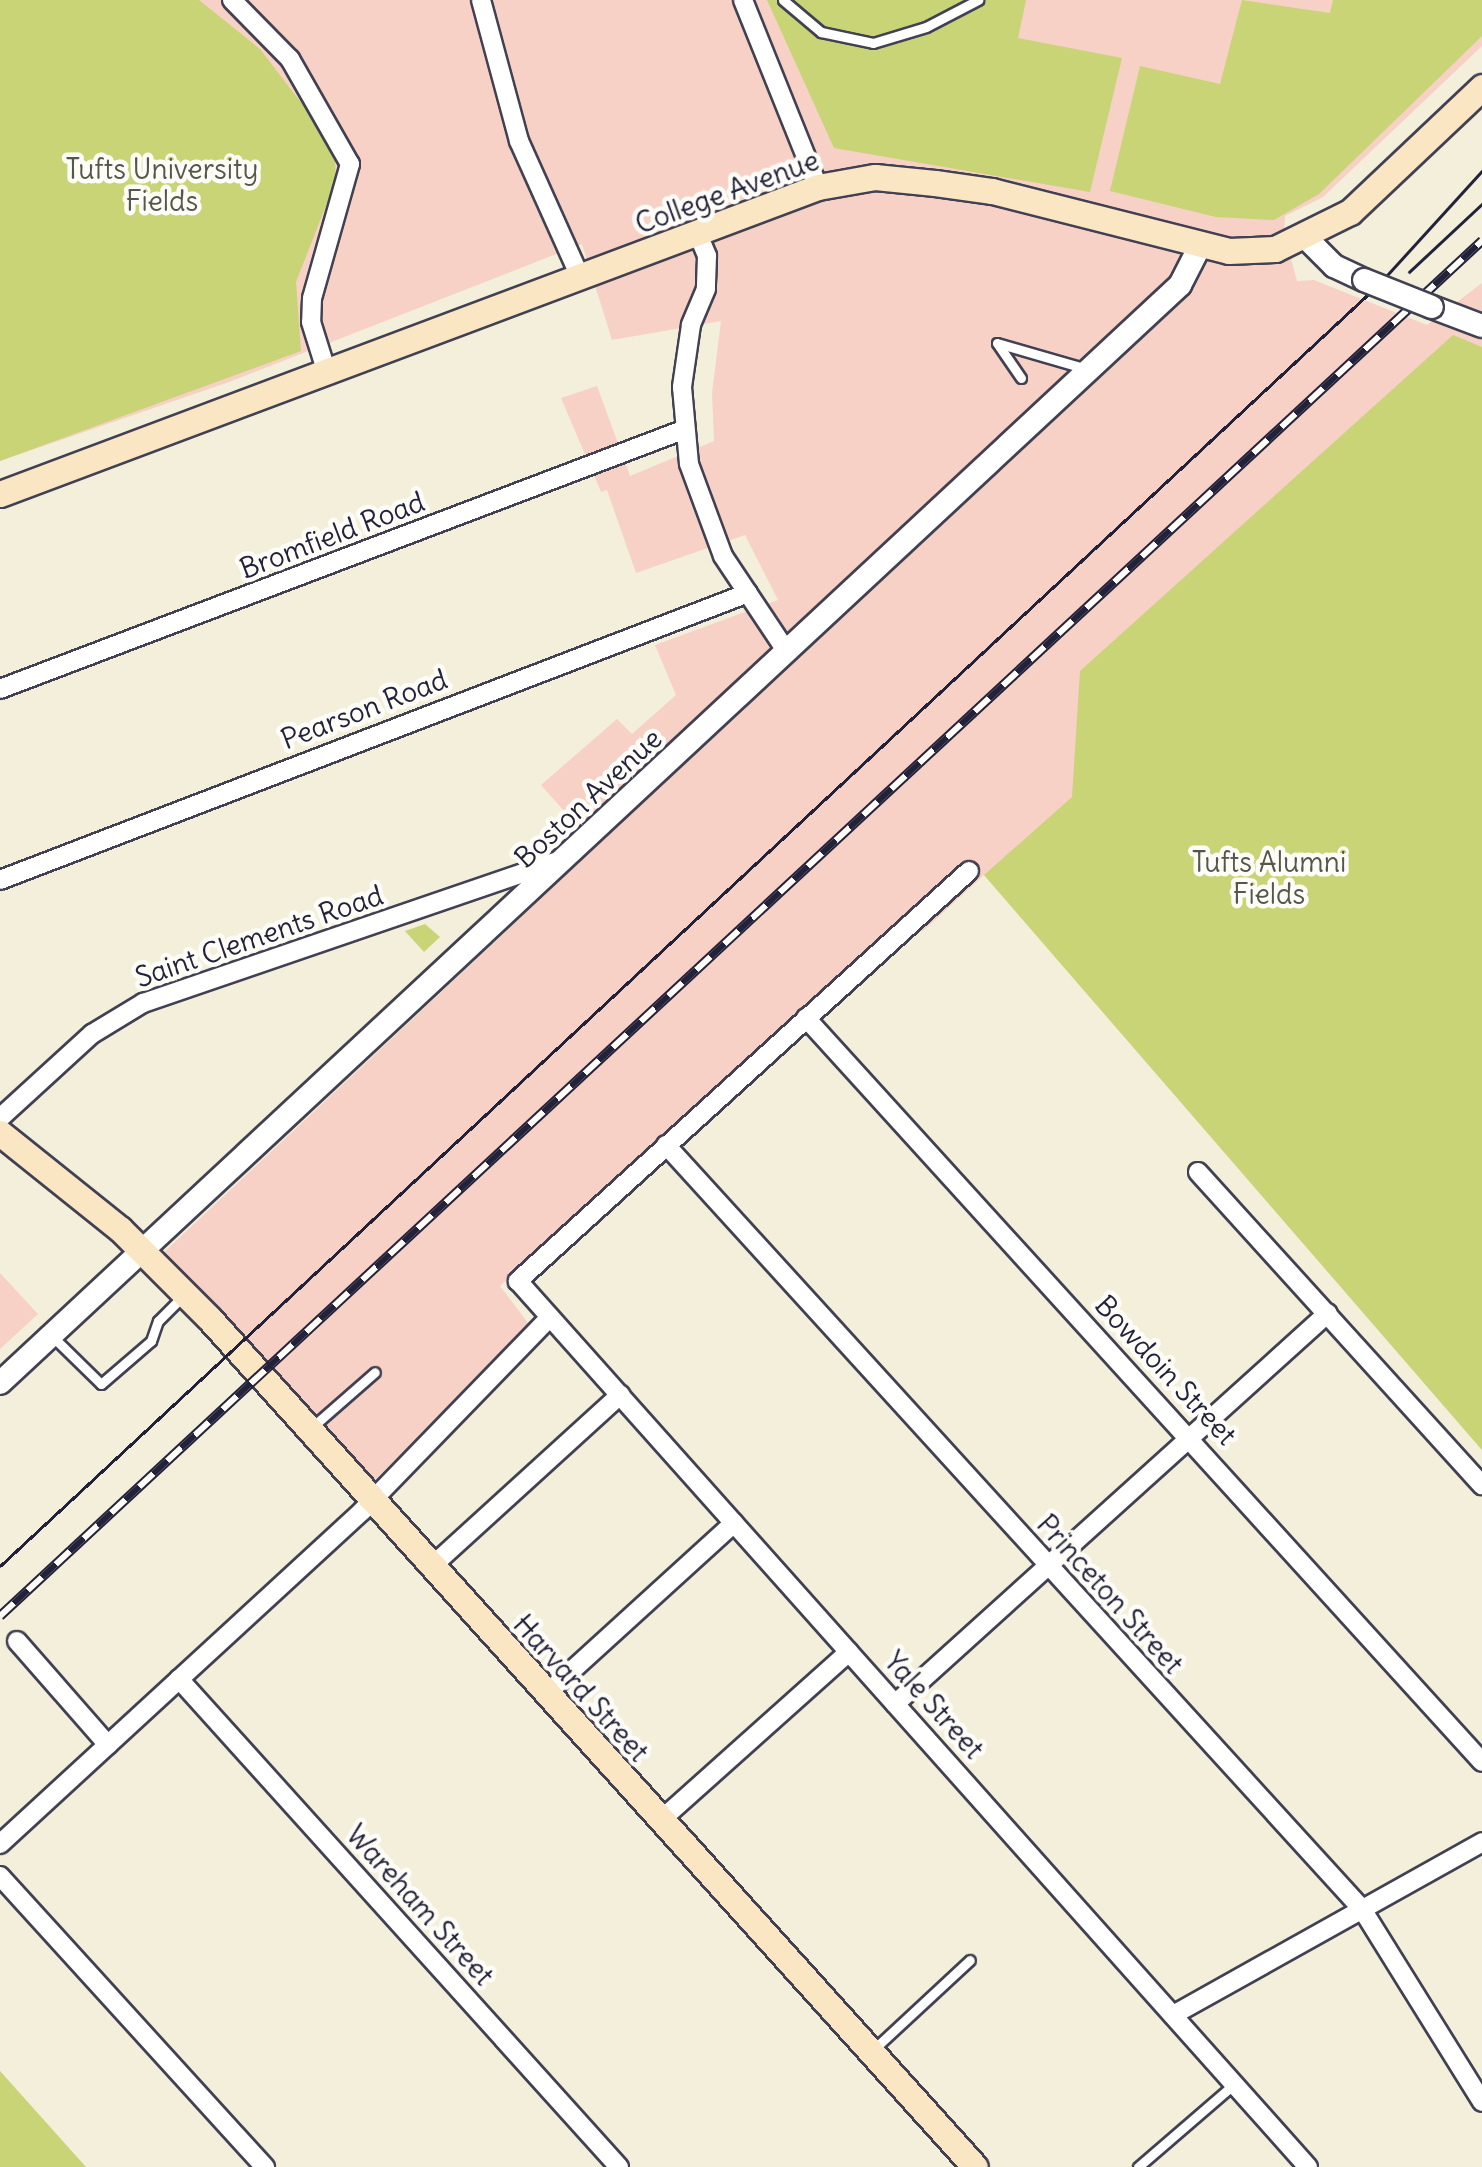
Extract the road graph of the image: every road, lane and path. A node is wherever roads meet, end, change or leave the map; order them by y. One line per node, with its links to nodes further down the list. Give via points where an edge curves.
1 (232, 0): 13 (street, via 290,59 350,164 312,298 311,322)
2 (482, 0): 11 (street, via 520,141)
3 (743, 0): 7 (street)
4 (783, 0): 5 (lane, via 821,32 873,43 954,16)
5 (978, 0)
6 (1482, 87): 9 (main road, via 1350,212)
7 (818, 188): 8 (main road, College Avenue); 10 (main road, College Avenue, via 875,177 992,191)
8 (698, 232): 11 (main road, College Avenue); 16 (street, via 706,289 691,324)
9 (1306, 238): 10 (main road, College Avenue, via 1258,252); 12 (street, bridge, via 1334,266)
10 (1201, 244): 14 (street, Boston Avenue, via 1180,285)
11 (580, 277): 13 (main road, College Avenue)
12 (1482, 326)
13 (326, 370): 17 (main road, College Avenue)
14 (1090, 370): 15 (lane, via 997,344); 19 (street, Boston Avenue)
15 (1021, 378)
16 (682, 430): 18 (street, via 723,556); 20 (street, Bromfield Road)
17 (0, 494)
18 (748, 593): 19 (street); 23 (street, Pearson Road)
19 (788, 652): 21 (street, Boston Avenue)
20 (0, 689)
21 (566, 858): 25 (street, Saint Clements Road, via 144,1003 92,1034); 29 (street, Boston Avenue)
22 (969, 871): 24 (street)
23 (0, 880)
24 (806, 1018): 27 (street); 38 (street, Bowdoin Street)
25 (0, 1118)
26 (0, 1133): 29 (main road, Harvard Street)
27 (666, 1145): 32 (street, Yale Street, via 518,1281); 42 (street, Princeton Street)
28 (1198, 1172): 31 (street)
29 (141, 1251): 30 (main road, Harvard Street); 33 (street, Boston Avenue)
30 (185, 1294): 33 (lane, via 158,1321 151,1342 101,1384); 37 (main road, Harvard Street)
31 (1328, 1313): 38 (street); 39 (street)
32 (550, 1316): 36 (street, Yale Street); 40 (street)
33 (52, 1335): 35 (street, Boston Avenue)
34 (375, 1372): 37 (lane)
35 (0, 1383)
36 (620, 1394): 41 (street, Yale Street); 43 (street)
37 (308, 1430): 40 (main road, Harvard Street)
38 (1190, 1435): 42 (street); 50 (street, Bowdoin Street)
39 (1482, 1485)
40 (372, 1500): 43 (main road, Harvard Street); 46 (street)
41 (734, 1524): 45 (street, Yale Street); 47 (street)
42 (1046, 1564): 48 (street); 55 (street, Princeton Street)
43 (431, 1567): 47 (main road, Harvard Street)
44 (17, 1641): 49 (street)
45 (849, 1652): 48 (street, Yale Street); 51 (street)
46 (179, 1679): 49 (street); 62 (street, Wareham Street)
47 (546, 1694): 51 (main road, Harvard Street)
48 (895, 1704): 57 (street, Yale Street)
49 (108, 1745): 53 (street)
50 (1482, 1762)
51 (662, 1820): 58 (main road, Harvard Street)
52 (1482, 1842): 55 (street)
53 (0, 1844)
54 (0, 1876): 61 (street)
55 (1362, 1909): 57 (street); 60 (street, Princeton Street)
56 (970, 1960): 58 (lane)
57 (1173, 2016): 59 (street, Yale Street)
58 (870, 2052): 63 (main road, Harvard Street)
59 (1234, 2084): 64 (lane); 65 (street, Yale Street)
60 (1482, 2102)
61 (266, 2167)
62 (620, 2167)
63 (974, 2167)
64 (1138, 2167)
65 (1308, 2167)

